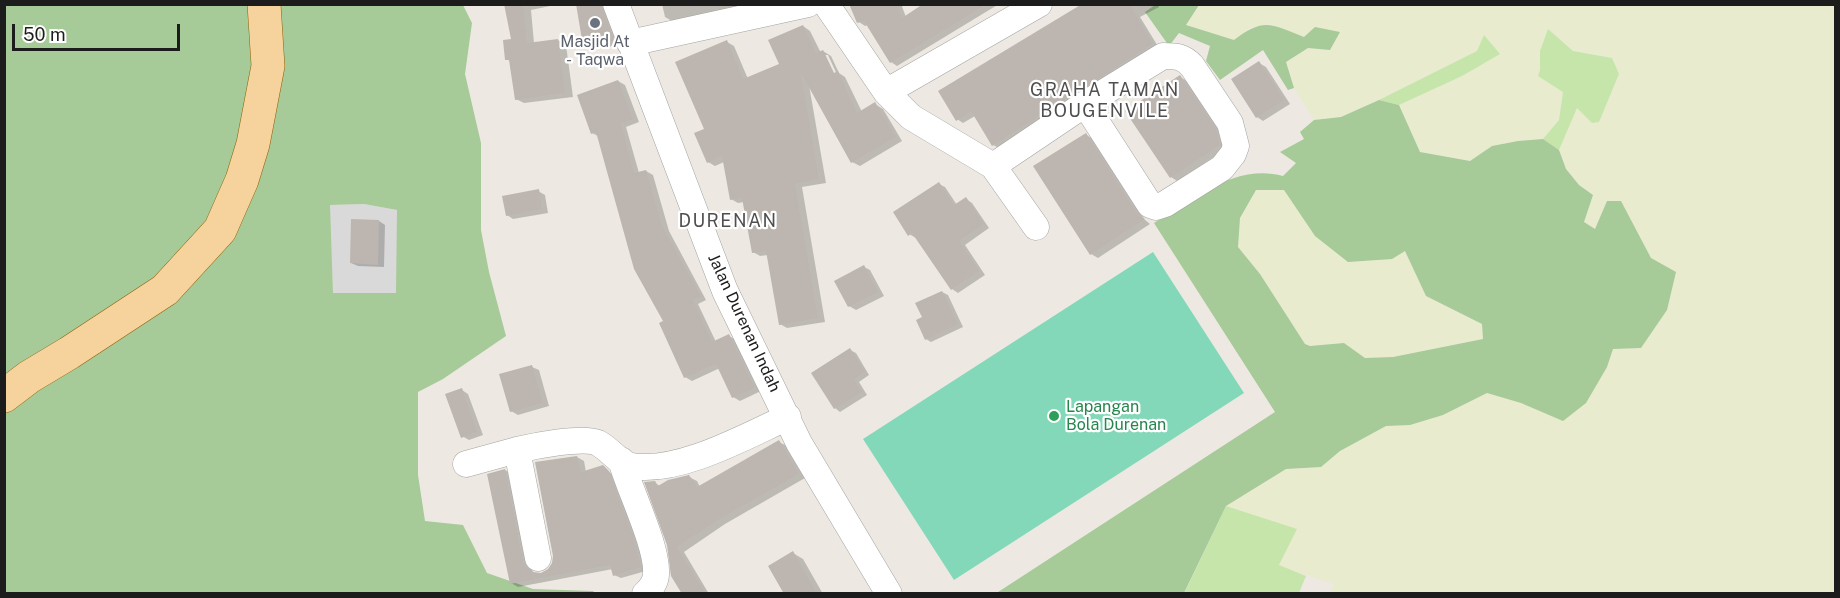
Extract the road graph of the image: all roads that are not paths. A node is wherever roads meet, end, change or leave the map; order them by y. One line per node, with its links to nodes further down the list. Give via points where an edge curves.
1 (264, 4): 11 (main road, via 268,66 253,144 220,230 165,290)
2 (616, 4): 6 (street, Jalan Durenan Indah)
3 (808, 4): 6 (street)
4 (826, 4): 7 (street)
5 (1039, 4): 7 (street)
6 (630, 43): 12 (street, Jalan Durenan Indah, via 725,291)
7 (886, 92): 9 (street, via 911,117)
8 (1085, 104): 8 (street, via 1164,56 1186,58 1230,123 1236,146 1222,168 1156,207 1150,205); 9 (street)
9 (993, 166): 10 (street)
10 (1036, 227)
11 (4, 396)
12 (788, 417): 14 (street, via 681,462 651,467 629,466); 18 (street, Jalan Durenan Indah)
13 (516, 450): 14 (street, via 558,442 597,442); 15 (street); 16 (street)
14 (621, 460): 17 (street, via 654,554 656,575)
15 (466, 464)
16 (538, 558)
17 (645, 594)
18 (889, 594)

